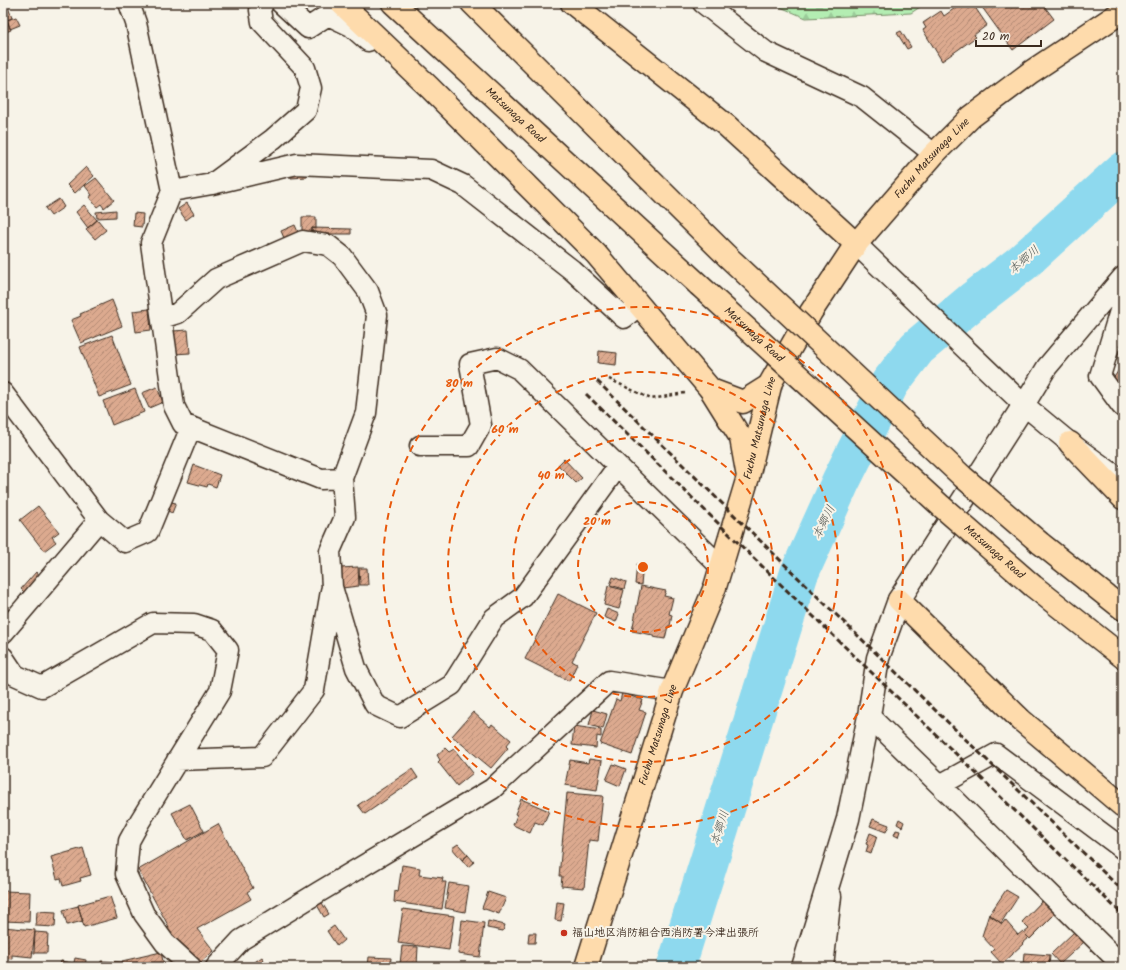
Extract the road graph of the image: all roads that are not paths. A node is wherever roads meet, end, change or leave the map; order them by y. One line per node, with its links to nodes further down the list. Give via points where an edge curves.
1 (129, 3): 12 (street, via 136,23)
2 (263, 3): 11 (street, via 260,10 262,22 306,68 311,88 306,110 273,139)
3 (281, 3): 8 (street, via 308,28)
4 (393, 3): 36 (main road, Matsunaga Road, bridge, via 935,500 1033,586)
5 (472, 3): 34 (main road, bridge, via 727,256 963,477)
6 (572, 3): 13 (main road, via 727,126)
7 (703, 3): 10 (street, via 766,52 862,97)
8 (334, 7): 15 (main road, via 430,88 596,254)
9 (1123, 11): 10 (main road, Fuchu Matsunaga Line, via 1031,72 971,117)
10 (934, 154): 13 (main road, Fuchu Matsunaga Line)
11 (212, 184): 12 (street); 15 (street, via 297,164 431,170 463,185 572,270 624,318)
12 (172, 191): 16 (street, via 152,243)
13 (856, 244): 17 (main road, Fuchu Matsunaga Line, via 811,312); 20 (street)
14 (1121, 290): 20 (street, via 1047,367); 21 (street, via 1100,376)
15 (639, 305): 18 (main road)
16 (162, 318): 22 (street, via 174,406 183,424); 27 (street, via 178,313 216,279 303,241 328,246 342,256 368,291 377,315 366,413)
17 (770, 385): 18 (main road, via 743,402); 26 (main road, Fuchu Matsunaga Line)
18 (711, 390): 26 (main road, via 741,438)
19 (3, 392): 30 (street)
20 (1024, 405): 23 (street); 33 (street)
21 (1123, 406)
22 (192, 427): 27 (street, via 321,479); 30 (street, via 148,532 125,542)
23 (1070, 443): 28 (street); 29 (main road)
24 (420, 446): 25 (street, via 469,446 481,425 470,364 497,358 519,370)
25 (618, 466): 31 (street); 32 (street, via 523,597 494,618 452,685 400,716 375,706 356,668)
26 (748, 477): 31 (main road, Fuchu Matsunaga Line)
27 (342, 478): 32 (street, via 345,517 330,551)
28 (1123, 481)
29 (1123, 498)
30 (99, 520): 35 (street)
31 (721, 567): 38 (main road, Fuchu Matsunaga Line)
32 (332, 587): 40 (street, via 314,690 262,757)
33 (899, 600): 39 (street, via 878,658); 42 (main road, via 1021,720)
34 (1123, 609)
35 (3, 633)
36 (1121, 656)
37 (3, 657): 40 (street, via 16,675 42,687 154,624 194,624 212,630 228,650 220,691)
38 (672, 691): 47 (street, via 609,681 492,788 241,940); 48 (main road, Fuchu Matsunaga Line)
39 (869, 716): 41 (street); 44 (street, via 848,819)
40 (177, 760): 46 (street, via 129,841 126,874 144,914 165,943)
41 (940, 785): 43 (street, via 996,754); 45 (street)
42 (1123, 806)
43 (1123, 849)
44 (834, 868): 49 (street); 50 (street)
45 (1123, 966)
46 (191, 967)
47 (216, 967)
48 (586, 967)
49 (803, 967)
50 (823, 967)

